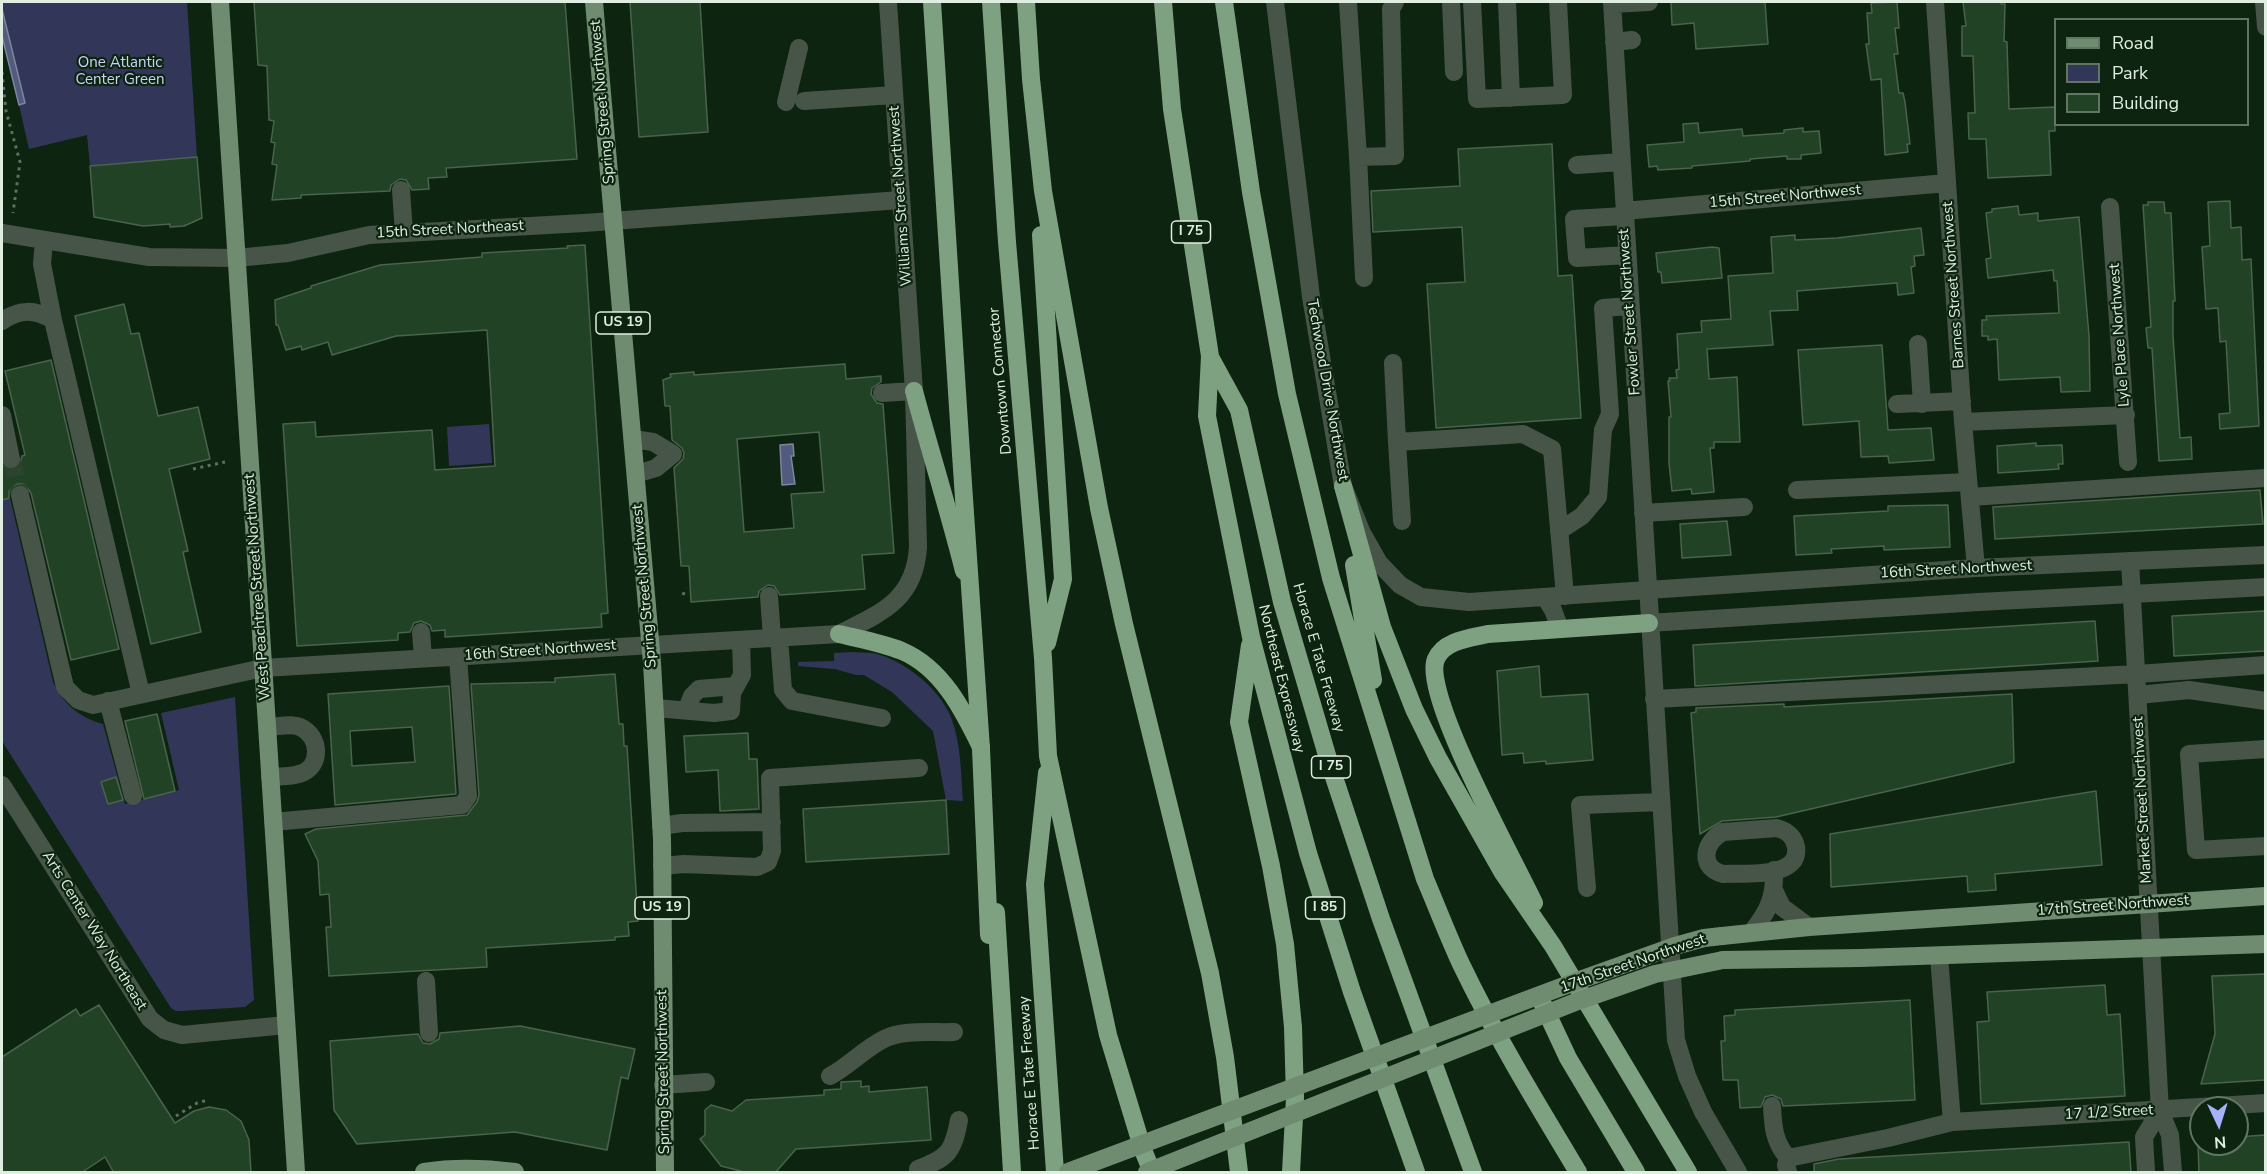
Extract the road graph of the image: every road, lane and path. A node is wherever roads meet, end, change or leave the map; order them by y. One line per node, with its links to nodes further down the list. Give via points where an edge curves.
1 (220, 2): 41 (main road, West Peachtree Street Northwest)
2 (594, 2): 36 (main road, Spring Street Northwest / US 19)
3 (888, 2): 24 (street, Williams Street Northwest)
4 (932, 2): 154 (highway, bridge)
5 (992, 2): 94 (highway, Downtown Connector, via 1007,242)
6 (1026, 2): 31 (highway)
7 (1163, 2): 47 (highway, I 75, via 1172,109)
8 (1224, 2): 113 (highway, via 1251,192 1287,394 1331,578)
9 (1275, 2): 65 (street, Techwood Drive Northwest, via 1311,297)
10 (1348, 2): 26 (street)
11 (1395, 2): 26 (street, via 1395,156)
12 (1451, 2): 23 (street)
13 (1472, 2): 25 (street, via 1477,99)
14 (1507, 2): 25 (street)
15 (1558, 2): 25 (street, via 1563,95)
16 (1649, 2): 19 (street)
17 (1935, 2): 29 (street, Barnes Street Northwest)
18 (2264, 2): 20 (street)
19 (1612, 3): 27 (street, Fowler Street Northwest, via 1623,41)
20 (2265, 27)
21 (799, 48): 24 (street, via 795,101)
22 (2, 72): 34 (path, via 6,111 20,162)
23 (1454, 72)
24 (894, 95): 32 (street, Williams Street Northwest)
25 (1511, 98)
26 (1358, 157): 42 (street)
27 (1621, 162): 28 (street); 35 (street, Fowler Street Northwest)
28 (1577, 165)
29 (1947, 183): 35 (street, 15th Street Northwest); 51 (street, Barnes Street Northwest)
30 (401, 190): 38 (street)
31 (1043, 191): 94 (highway, via 1041,240 1063,579); 160 (highway, via 1099,508 1210,973)
32 (901, 200): 36 (street, 15th Street Northeast); 49 (street, Williams Street Northwest)
33 (2110, 207): 55 (street, Lyle Place Northwest)
34 (13, 213)
35 (1624, 213): 40 (street, Fowler Street Northwest); 40 (street, 15th Street Northwest, via 1574,219 1577,258)
36 (614, 220): 38 (street, 15th Street Northeast); 57 (main road, Spring Street Northwest / US 19)
37 (2, 233): 39 (street, 15th Street Northeast)
38 (404, 233): 41 (street, 15th Street Northeast, via 369,235 288,253)
39 (44, 240): 41 (street, 15th Street Northeast, via 149,257); 44 (street, via 42,264)
40 (1627, 255): 43 (street, Fowler Street Northwest)
41 (236, 258): 96 (main road, West Peachtree Street Northwest)
42 (1364, 278)
43 (1630, 306): 70 (street, Fowler Street Northwest); 72 (street, via 1603,308 1610,414 1603,430 1598,497 1582,516)
44 (53, 320): 45 (street, via 31,310); 99 (street)
45 (2, 321)
46 (1918, 344): 53 (street)
47 (1210, 356): 89 (highway, Northeast Expressway / I 85, via 1207,417); 163 (highway, Horace E Tate Freeway / I 75, via 1239,410 1282,602 1329,762)
48 (1393, 363): 58 (street)
49 (914, 391): 50 (street); 87 (street, 16th Street Northwest, via 918,547 914,572 895,602); 110 (highway, via 949,511 977,633)
50 (882, 393)
51 (1962, 401): 53 (street); 56 (street, Barnes Street Northwest)
52 (1897, 404): 53 (street)
53 (1922, 404)
54 (2, 415): 59 (street)
55 (2126, 415): 56 (street); 61 (street, Lyle Place Northwest)
56 (1963, 422): 66 (street, Barnes Street Northwest)
57 (633, 439): 63 (main road, Spring Street Northwest / US 19); 63 (street, via 653,442 673,454 656,468)
58 (1396, 442): 71 (street); 72 (street, via 1523,434 1538,440 1552,448)
59 (11, 459)
60 (225, 462): 62 (path)
61 (2128, 462)
62 (193, 469)
63 (636, 474): 91 (main road, Spring Street Northwest / US 19)
64 (2265, 478): 66 (street)
65 (1343, 486): 83 (street, Techwood Drive Northwest, via 1379,563 1400,585 1421,597 1469,602); 113 (highway, via 1370,667); 130 (highway, via 1382,627 1414,709 1503,873)
66 (1969, 489): 67 (street); 75 (street, Barnes Street Northwest)
67 (1797, 490)
68 (20, 495): 102 (street, 16th Street Northwest, via 65,687 85,704)
69 (1744, 507): 70 (street)
70 (1643, 513): 78 (street, Fowler Street Northwest)
71 (1402, 521)
72 (1559, 531): 82 (street)
73 (2265, 555): 74 (street, 16th Street Northwest)
74 (2130, 561): 75 (street, 16th Street Northwest); 79 (street, Market Street Northwest)
75 (1976, 568): 78 (street, 16th Street Northwest)
76 (2265, 587): 79 (street)
77 (686, 588): 80 (path)
78 (1647, 591): 82 (street, Techwood Drive Northwest); 84 (street, Fowler Street Northwest)
79 (2133, 594): 84 (street); 97 (street, Market Street Northwest)
80 (683, 595)
81 (769, 596): 88 (street)
82 (1564, 596): 83 (street, Techwood Drive Northwest)
83 (1545, 597): 85 (street)
84 (1649, 623): 85 (highway); 101 (street, Fowler Street Northwest)
85 (1560, 629): 130 (highway, via 1464,639 1446,647 1436,658 1434,672 1448,723)
86 (421, 632): 93 (street)
87 (839, 634): 88 (street, 16th Street Northwest); 110 (highway, via 886,645 923,663 942,681)
88 (776, 638): 90 (street, 16th Street Northwest); 106 (street, via 783,690 792,701)
89 (1251, 638): 161 (highway, via 1239,722 1285,944 1295,1098); 162 (highway, Northeast Expressway / I 85, via 1308,853 1355,1002)
90 (741, 640): 91 (street, 16th Street Northwest); 98 (street, via 742,675)
91 (651, 645): 92 (street, 16th Street Northwest); 104 (main road, Spring Street Northwest / US 19)
92 (458, 657): 93 (street, 16th Street Northwest); 117 (street, via 468,796 462,805)
93 (423, 658): 96 (street, 16th Street Northwest)
94 (1043, 658): 109 (highway, Downtown Connector)
95 (2265, 665): 97 (street)
96 (263, 668): 99 (street, 16th Street Northwest); 107 (main road, West Peachtree Street Northwest)
97 (2137, 674): 100 (street, Market Street Northwest); 101 (street)
98 (736, 686): 105 (street, via 699,689); 105 (street, via 732,711)
99 (141, 694): 102 (street, 16th Street Northwest)
100 (2138, 695): 103 (street, via 2189,690); 126 (street, Market Street Northwest)
101 (1654, 699): 116 (street, Fowler Street Northwest)
102 (108, 701): 115 (street)
103 (2265, 701)
104 (655, 708): 105 (street); 119 (main road, Spring Street Northwest / US 19)
105 (687, 709)
106 (882, 718)
107 (267, 727): 112 (main road, West Peachtree Street Northwest); 112 (street, via 295,725 316,745 314,761 306,771)
108 (2265, 749): 120 (street, via 2189,754 2196,850)
109 (1048, 756): 156 (highway, Horace E Tate Freeway, via 1035,884); 159 (highway, via 1108,1035)
110 (987, 759): 155 (highway)
111 (919, 768): 118 (street, via 770,778)
112 (270, 777): 117 (main road, West Peachtree Street Northwest)
113 (1395, 784): 164 (highway, via 1425,879 1461,964)
114 (2, 785): 135 (street, Arts Center Way Northeast, via 150,1019 164,1030 182,1035)
115 (133, 796)
116 (1661, 802): 123 (street, via 1580,805); 167 (street, Fowler Street Northwest, via 1676,1040 1686,1076)
117 (273, 822): 135 (main road, West Peachtree Street Northwest)
118 (772, 822): 119 (street); 121 (street, via 772,851 768,862 757,867)
119 (661, 826): 121 (main road, Spring Street Northwest / US 19)
120 (2265, 846)
121 (662, 866): 140 (main road, Spring Street Northwest / US 19)
122 (1774, 870): 122 (street, via 1787,868 1795,857 1796,844 1786,831 1777,828 1723,832 1708,845 1707,859 1717,872); 124 (street)
123 (1587, 888)
124 (1774, 890): 127 (street, via 1782,907); 128 (street, via 1761,921)
125 (2265, 897): 126 (main road, 17th Street Northwest)
126 (2149, 903): 127 (main road, 17th Street Northwest); 131 (street, Market Street Northwest)
127 (1809, 927): 128 (main road, 17th Street Northwest)
128 (1751, 933): 134 (main road, 17th Street Northwest, bridge, via 1704,938 1676,946)
129 (2265, 944): 131 (main road, 17th Street Northwest)
130 (1553, 946): 166 (highway)
131 (2151, 949): 132 (main road, 17th Street Northwest); 144 (street, Market Street Northwest)
132 (1939, 956): 134 (main road, 17th Street Northwest, bridge, via 1723,960); 147 (street)
133 (426, 981): 137 (street)
134 (1543, 1005): 157 (main road, 17th Street Northwest, bridge); 158 (main road, 17th Street Northwest, bridge); 165 (highway, via 1568,1058)
135 (286, 1026): 150 (main road, West Peachtree Street Northwest)
136 (954, 1032): 138 (street, via 885,1038)
137 (429, 1034)
138 (830, 1076)
139 (706, 1082): 140 (street)
140 (663, 1085): 153 (main road, Spring Street Northwest / US 19)
141 (208, 1100): 145 (path)
142 (2265, 1102): 144 (street, 17 1/2 Street)
143 (1772, 1106): 148 (street, via 1774,1135)
144 (2160, 1111): 147 (street, 17 1/2 Street); 168 (street, via 2144,1137); 169 (street, Market Street Northwest, via 2170,1135)
145 (176, 1116)
146 (959, 1120): 149 (street, via 954,1143 940,1161)
147 (1952, 1122): 148 (street, 17 1/2 Street)
148 (1788, 1165)
149 (918, 1169)
150 (296, 1173)
151 (424, 1173): 152 (main road, via 471,1169)
152 (514, 1173)
153 (665, 1173)
154 (1005, 1173)
155 (1012, 1173)
156 (1055, 1173)
157 (1068, 1173)
158 (1147, 1173)
159 (1152, 1173)
160 (1239, 1173)
161 (1291, 1173)
162 (1416, 1173)
163 (1473, 1173)
164 (1578, 1173)
165 (1636, 1173)
166 (1688, 1173)
167 (1738, 1173)
168 (2146, 1173)
169 (2173, 1173)

